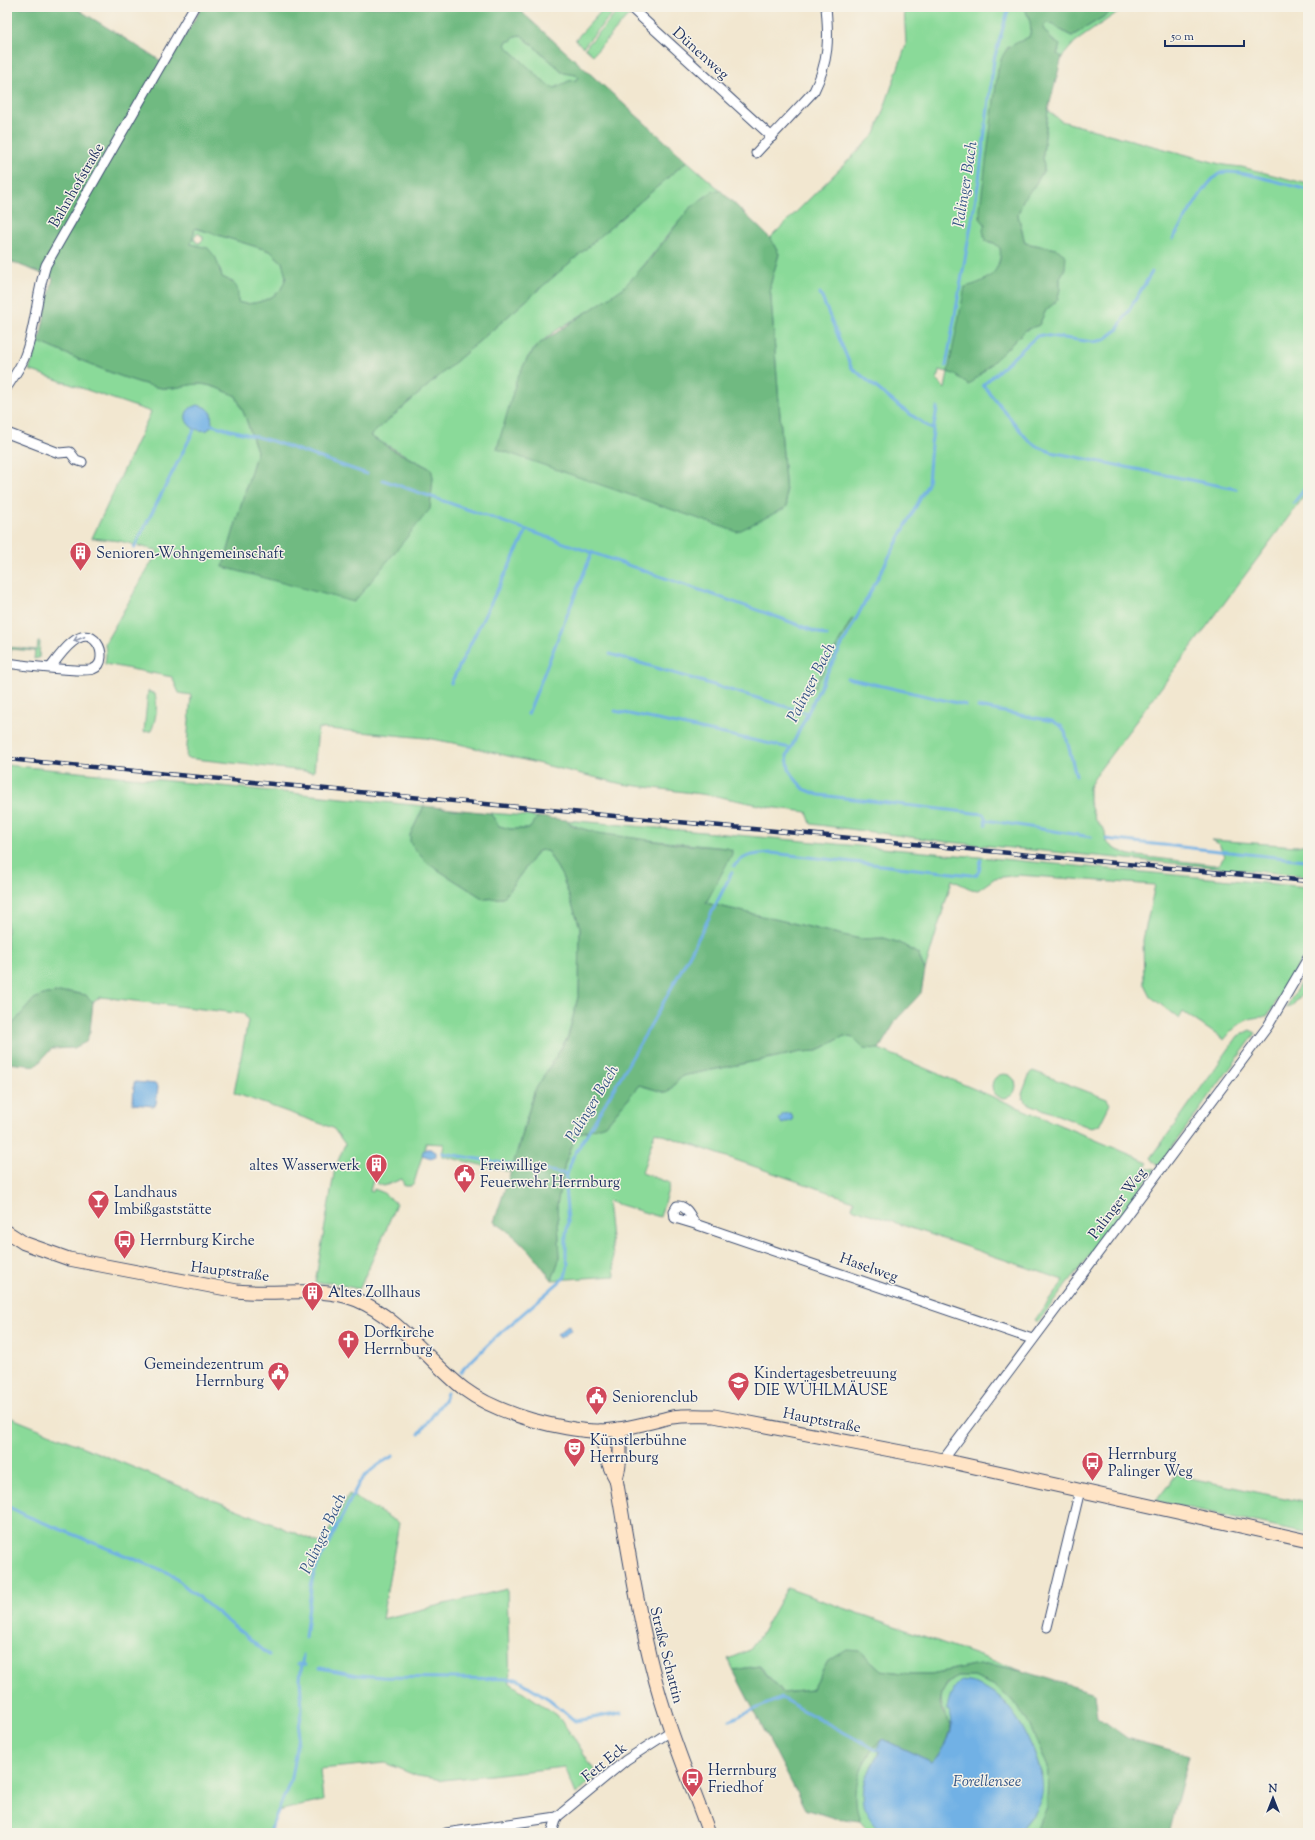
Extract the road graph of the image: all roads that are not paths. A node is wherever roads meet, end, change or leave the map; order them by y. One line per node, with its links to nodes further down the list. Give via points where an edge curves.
1 (194, 7): 6 (street, Bahnhofstraße, via 46,265 26,352)
2 (630, 7): 4 (street, Dünenweg)
3 (826, 7): 4 (street, via 828,50 819,80 814,91)
4 (772, 136): 5 (street)
5 (756, 153)
6 (7, 387)
7 (7, 433): 8 (street, via 59,453 70,452 76,460)
8 (82, 462)
9 (7, 663): 10 (street)
10 (51, 667): 10 (street, one-way to 10, via 92,670 98,666 101,658 100,648 95,640 88,636 79,637 65,648)
11 (1308, 958): 14 (street, Palinger Weg, via 1268,1026)
12 (696, 1224): 14 (street, Haselweg)
13 (7, 1232): 16 (main road, Hauptstraße, via 24,1243 69,1259 237,1291 334,1294 356,1300 381,1313 463,1388 486,1402 534,1420)
14 (1032, 1339): 17 (street, Palinger Weg)
15 (619, 1429): 16 (main road, Hauptstraße); 17 (main road, Hauptstraße, via 673,1417 714,1416); 18 (main road, Straße Schattin, via 620,1451)
16 (601, 1431): 18 (main road, Straße Schattin, via 611,1471)
17 (943, 1460): 19 (main road, Hauptstraße)
18 (616, 1479): 22 (main road, Straße Schattin, via 640,1615 652,1668)
19 (1080, 1490): 20 (main road, Hauptstraße); 21 (street)
20 (1308, 1541)
21 (1047, 1627)
22 (671, 1731): 23 (street, Fett Eck, via 626,1760); 26 (main road, Straße Schattin)
23 (557, 1817): 24 (street); 25 (street)
24 (446, 1833)
25 (552, 1833)
26 (709, 1833)

